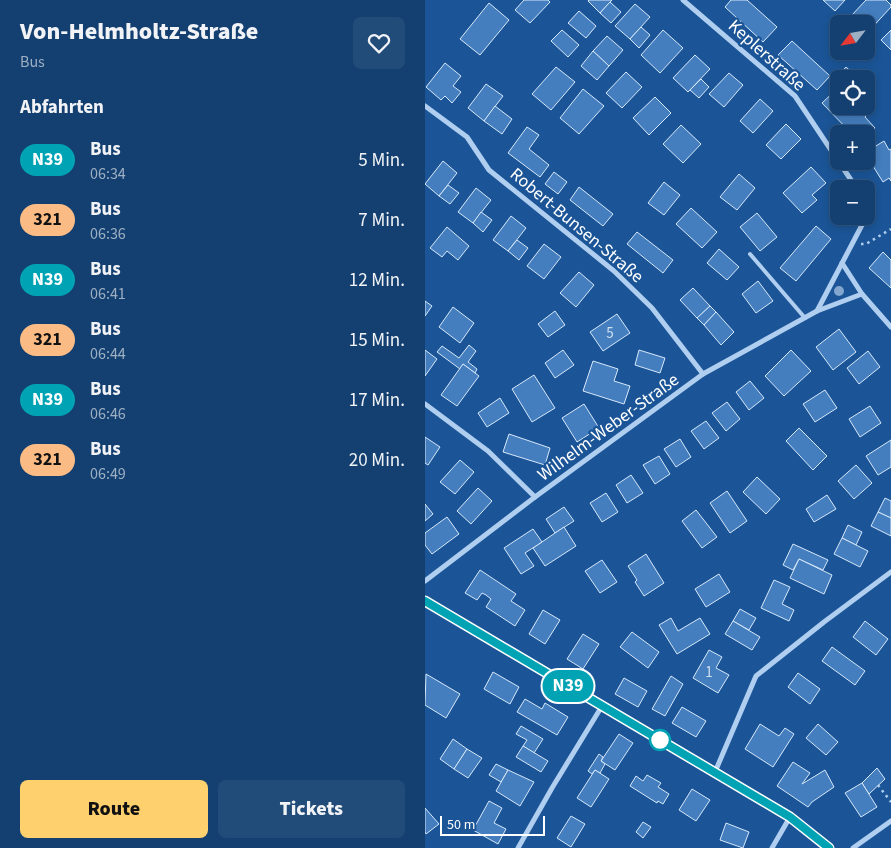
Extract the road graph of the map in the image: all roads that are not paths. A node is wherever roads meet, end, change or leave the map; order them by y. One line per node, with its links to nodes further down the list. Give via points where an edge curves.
1 (683, 0): 3 (street, Keplerstraße, via 795,96)
2 (425, 106): 11 (street, Robert-Bunsen-Straße, via 467,137 489,170 625,281 652,308)
3 (851, 180)
4 (862, 225): 6 (street)
5 (750, 254): 9 (lane)
6 (843, 263): 7 (street); 8 (street)
7 (862, 294): 8 (street, Wilhelm-Weber-Straße); 10 (street)
8 (817, 311): 9 (street, Wilhelm-Weber-Straße)
9 (805, 318): 11 (street, Wilhelm-Weber-Straße)
10 (891, 327)
11 (703, 374): 13 (street, Wilhelm-Weber-Straße)
12 (425, 404): 13 (street, via 488,451)
13 (535, 497): 15 (street, Wilhelm-Weber-Straße)
14 (891, 572): 18 (street, via 756,676)
15 (425, 581)
16 (425, 601): 17 (street)
17 (602, 706): 18 (street); 21 (street)
18 (715, 772): 19 (street)
19 (790, 817): 22 (street); 23 (street)
20 (891, 821): 24 (street)
21 (518, 848)
22 (772, 848)
23 (829, 848)
24 (853, 848)

